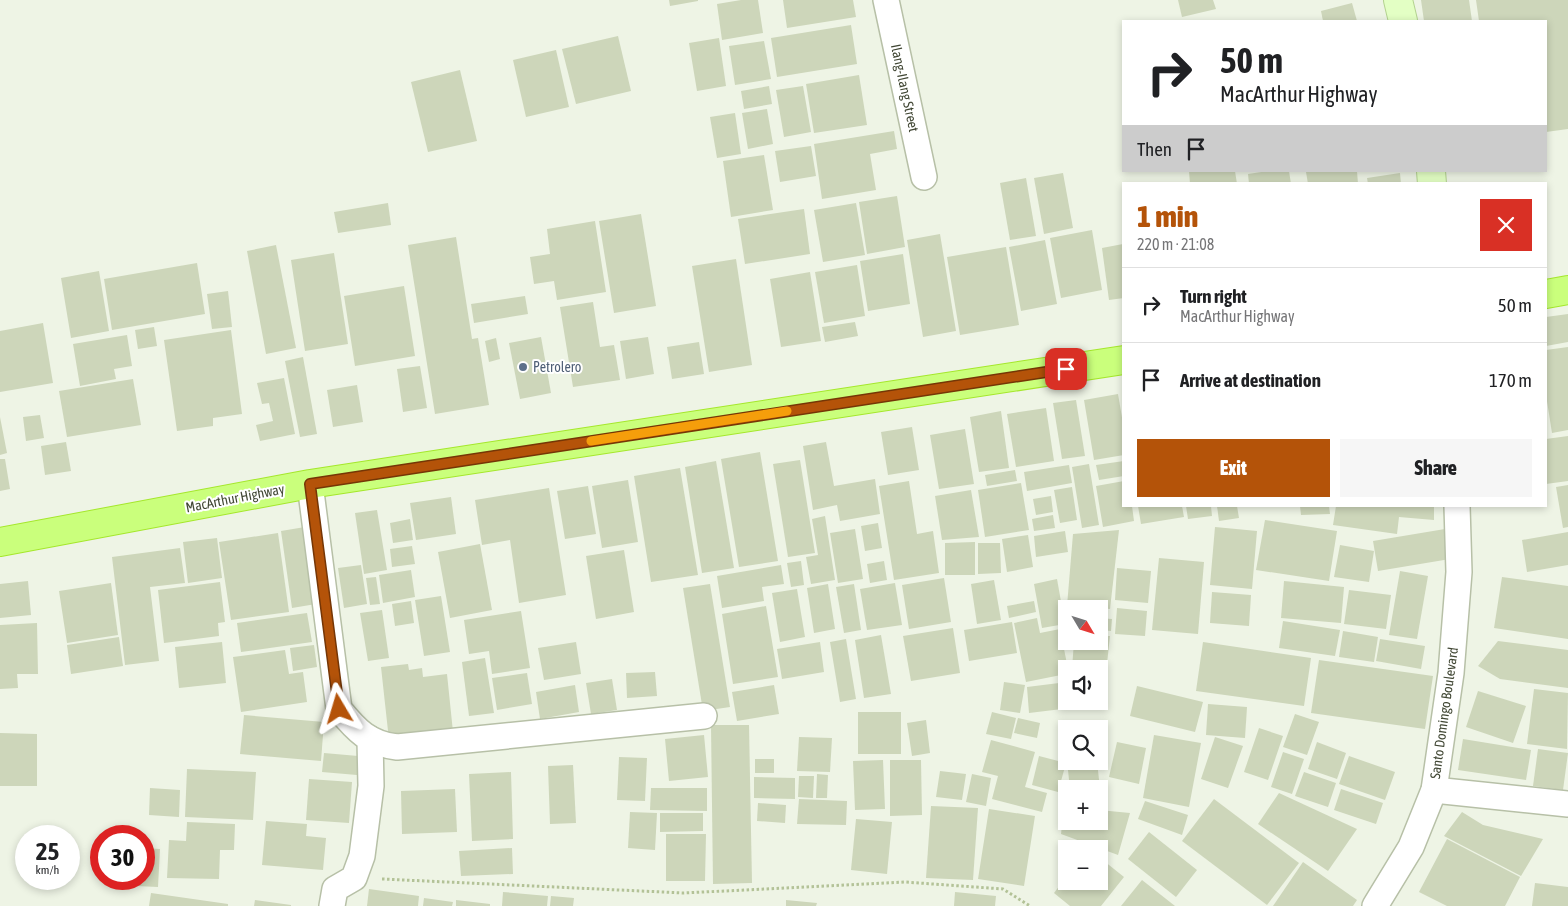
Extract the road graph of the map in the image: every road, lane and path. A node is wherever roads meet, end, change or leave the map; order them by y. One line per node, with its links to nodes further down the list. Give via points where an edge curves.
1 (886, 0): 4 (street, Ilang-Ilang Street)
2 (1398, 0): 3 (main road)
3 (1403, 20)
4 (924, 177)
5 (1568, 290): 6 (highway)
6 (1547, 294)
7 (1122, 360): 8 (highway, MacArthur Highway)
8 (310, 484): 10 (highway, MacArthur Highway); 12 (street, via 339,709 353,727)
9 (1457, 507): 13 (street, Santo Domingo Boulevard, via 1458,572 1451,673)
10 (0, 542)
11 (704, 716): 12 (street, via 397,747)
12 (370, 739): 15 (street, via 370,795 362,856)
13 (1434, 790): 14 (street); 18 (street, Santo Domingo Boulevard, via 1411,847)
14 (1568, 804)
15 (354, 878): 16 (street, via 335,889); 17 (path, via 684,893 905,882 1003,889)
16 (332, 906)
17 (1030, 906)
18 (1375, 906)

